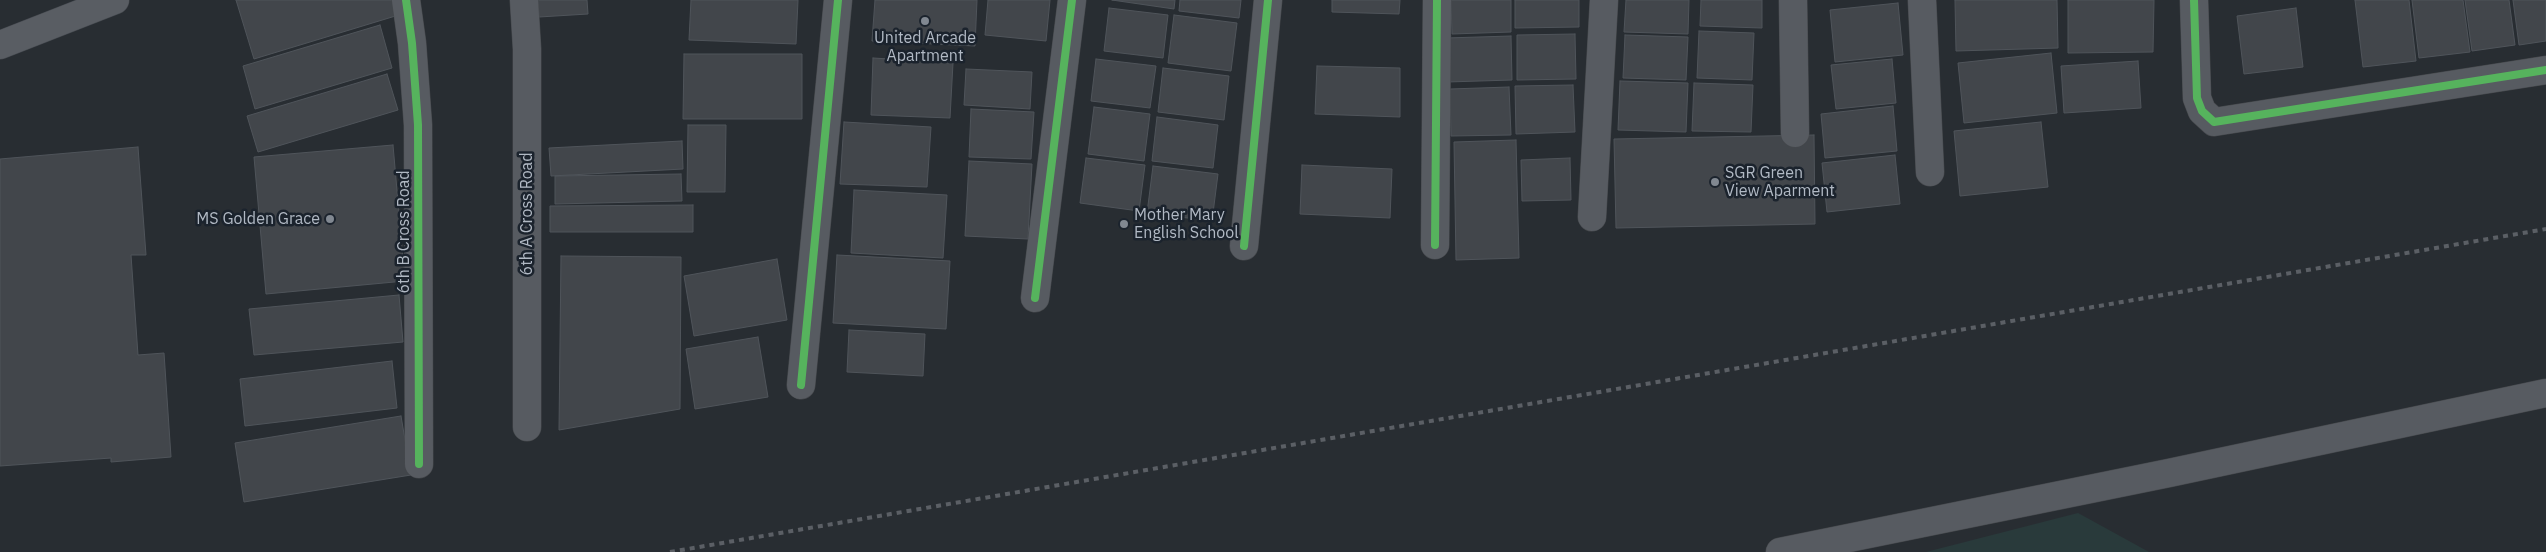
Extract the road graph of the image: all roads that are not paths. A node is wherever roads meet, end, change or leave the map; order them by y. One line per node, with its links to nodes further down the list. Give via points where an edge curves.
1 (115, 0): 12 (main road)
2 (406, 0): 23 (street, 6th B Cross Road, via 418,125)
3 (524, 0): 22 (street, 6th A Cross Road, via 527,49)
4 (838, 0): 20 (street)
5 (1072, 0): 19 (street)
6 (1268, 0): 18 (street)
7 (1437, 0): 17 (street)
8 (1604, 0): 16 (street)
9 (1793, 0): 14 (street)
10 (1922, 0): 15 (street)
11 (2194, 0): 13 (street, via 2196,98 2202,112 2214,122)
12 (0, 45)
13 (2546, 70)
14 (1795, 133)
15 (1930, 172)
16 (1592, 217)
17 (1435, 245)
18 (1244, 246)
19 (1035, 298)
20 (801, 385)
21 (2546, 393): 24 (street)
22 (527, 427)
23 (419, 464)
24 (1780, 552)

